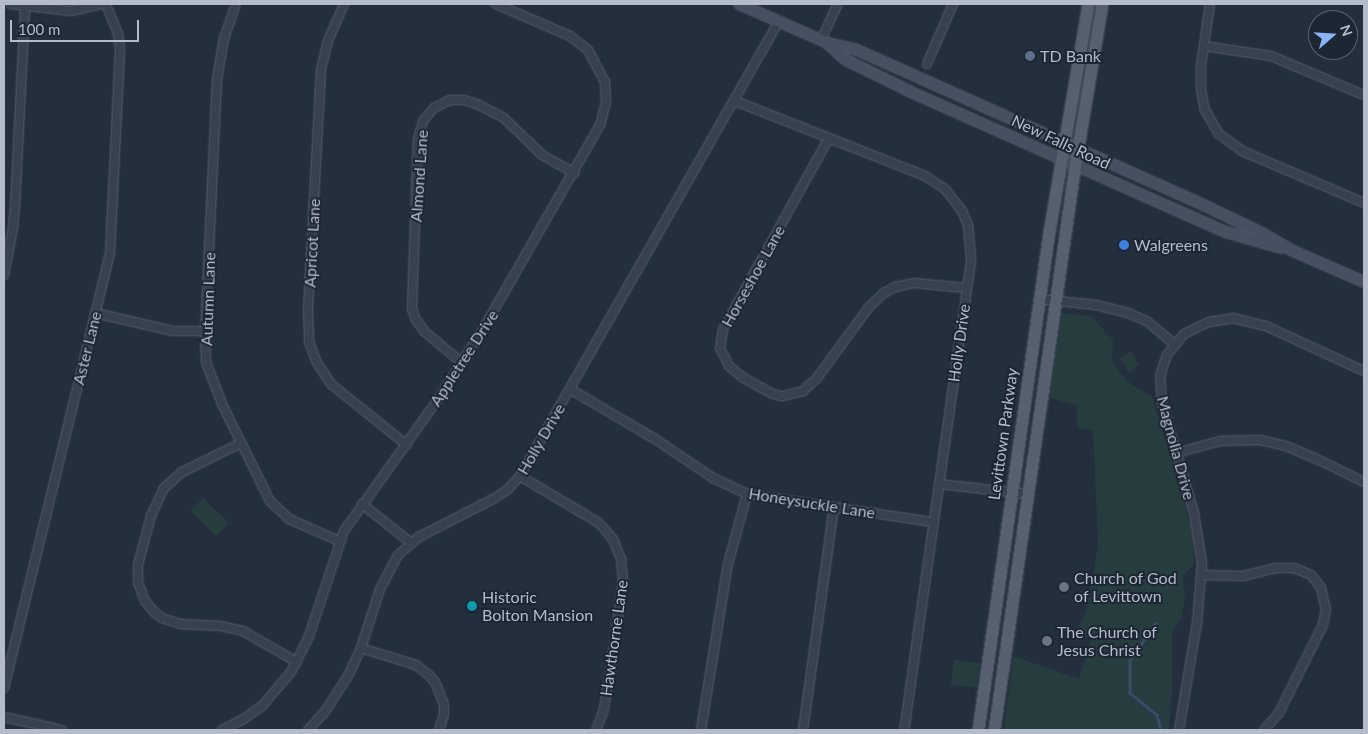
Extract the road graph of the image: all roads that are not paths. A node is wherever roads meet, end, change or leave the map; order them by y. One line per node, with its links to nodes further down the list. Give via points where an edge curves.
1 (10, 4): 14 (street)
2 (102, 4): 14 (street, via 71,11)
3 (106, 4): 35 (street, Aster Lane, via 118,34 120,62 110,245)
4 (236, 4): 36 (street, Autumn Lane, via 224,38 217,80)
5 (344, 4): 42 (street, Apricot Lane, via 328,42 321,70 309,342 317,363 331,384)
6 (496, 4): 15 (street, Appletree Drive)
7 (519, 4): 15 (street)
8 (739, 4): 16 (main road, New Falls Road)
9 (838, 4): 17 (street)
10 (953, 4): 19 (street)
11 (1088, 4): 23 (main road, Levittown Parkway)
12 (1102, 4): 24 (main road, Levittown Parkway)
13 (1210, 4): 18 (street)
14 (25, 6): 30 (street, via 15,206)
15 (516, 12): 27 (street, Appletree Drive, via 577,41 593,57 605,82 606,102 600,125)
16 (779, 21): 17 (main road, New Falls Road); 21 (street, Holly Drive)
17 (824, 41): 23 (main road, New Falls Road, via 855,49); 25 (main road, New Falls Road, via 846,60 870,72)
18 (1204, 46): 20 (street, via 1272,56); 28 (street, via 1200,77 1204,106 1210,123 1219,134 1242,150)
19 (927, 64)
20 (1364, 95)
21 (735, 101): 22 (street, Holly Drive); 40 (street, Holly Drive)
22 (829, 138): 32 (street, Holly Drive, via 925,176 945,189 968,225 972,252); 32 (street, Horseshoe Lane, via 723,330 720,348 729,366 773,394 798,393 817,378 869,307 884,293 914,283)
23 (1064, 143): 24 (main road, New Falls Road); 25 (main road, Levittown Parkway)
24 (1078, 149): 26 (main road, Levittown Parkway); 29 (main road, New Falls Road, via 1193,200)
25 (1061, 158): 26 (main road, New Falls Road); 33 (main road, Levittown Parkway)
26 (1075, 165): 29 (main road, New Falls Road, via 1226,232); 34 (main road, Levittown Parkway)
27 (574, 173): 38 (street, Appletree Drive); 38 (street, Almond Lane, via 542,155 504,118 479,105 450,100 434,108 423,122 418,139 412,309 425,332)
28 (1364, 202)
29 (1291, 250): 31 (main road, New Falls Road)
30 (4, 275)
31 (1364, 282)
32 (967, 288): 46 (street, Holly Drive)
33 (1039, 299): 34 (street); 47 (main road, Levittown Parkway)
34 (1056, 300): 37 (street, via 1128,313 1153,326); 49 (main road, Levittown Parkway)
35 (96, 313): 36 (street, via 173,331); 58 (street, Aster Lane)
36 (205, 331): 41 (street, Autumn Lane, via 206,362 211,378)
37 (1174, 344): 39 (street, Magnolia Drive, via 1184,334 1209,322 1245,320 1296,339); 43 (street, Magnolia Drive, via 1162,366 1160,385)
38 (462, 362): 42 (street, Appletree Drive)
39 (1364, 371)
40 (570, 388): 44 (street, Holly Drive); 48 (street, Honeysuckle Lane, via 713,478)
41 (241, 443): 53 (street, Autumn Lane, via 280,512 302,527); 57 (street, via 182,472 164,488 151,516 138,565 140,587 153,612 172,622 243,631)
42 (406, 445): 50 (street, Appletree Drive)
43 (1176, 453): 45 (street, via 1220,441 1260,440 1286,446); 55 (street, Magnolia Drive, via 1200,540)
44 (520, 476): 54 (street, Holly Drive, via 495,498); 64 (street, Hawthorne Lane, via 599,523 613,539 621,559 622,594 603,712)
45 (1364, 482)
46 (939, 484): 47 (street); 52 (street, Holly Drive)
47 (1011, 492): 49 (street); 68 (main road, Levittown Parkway)
48 (747, 494): 51 (street, Honeysuckle Lane); 65 (street, via 728,564)
49 (1027, 494): 69 (main road, Levittown Parkway)
50 (362, 504): 53 (street, Appletree Drive); 54 (street)
51 (834, 508): 52 (street, Honeysuckle Lane); 66 (street)
52 (933, 522): 67 (street, Holly Drive)
53 (340, 541): 57 (street, Appletree Drive)
54 (410, 542): 56 (street, Holly Drive, via 390,567)
55 (1202, 575): 70 (street, Magnolia Drive); 71 (street, via 1243,576 1275,568 1294,568 1311,575 1321,588 1326,609 1323,625 1283,705)
56 (361, 648): 62 (street, Holly Drive, via 334,701); 63 (street, via 416,665 430,676 444,705)
57 (298, 662): 60 (street, Appletree Drive, via 262,706)
58 (4, 688)
59 (4, 717): 61 (street)
60 (226, 729)
61 (62, 730)
62 (308, 730)
63 (439, 730)
64 (596, 730)
65 (702, 730)
66 (803, 730)
67 (904, 730)
68 (978, 730)
69 (994, 730)
70 (1179, 730)
71 (1264, 730)

